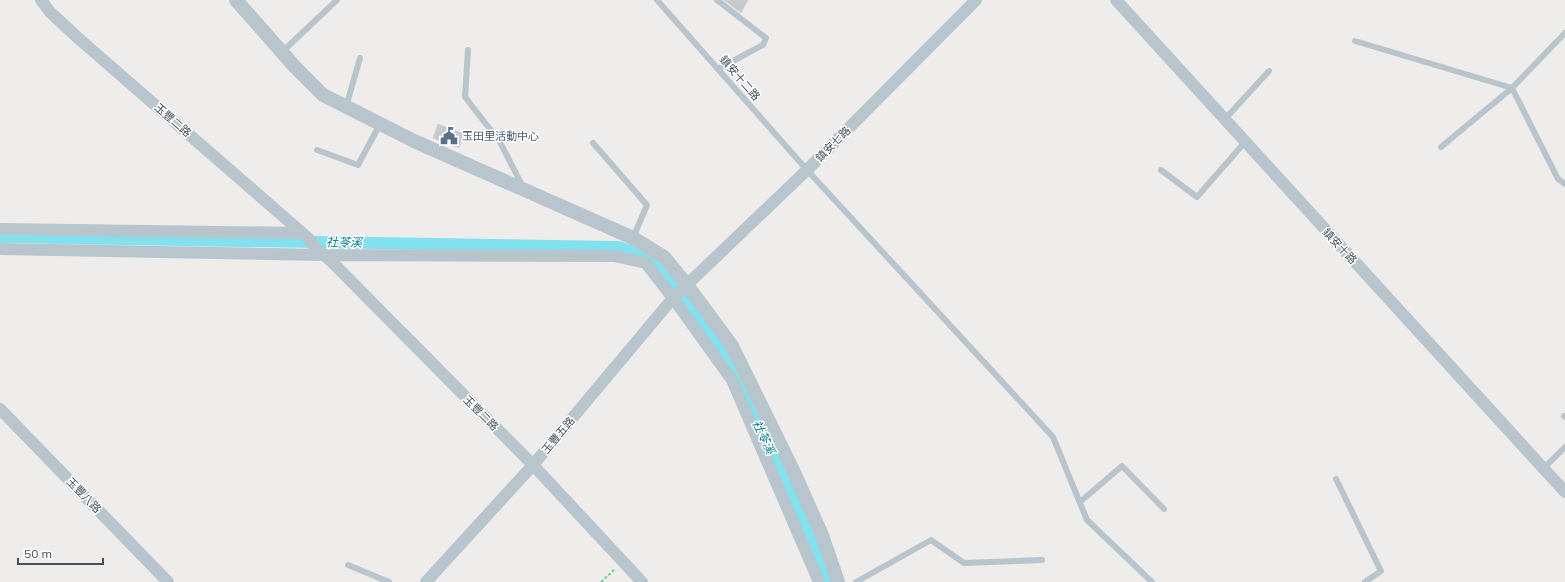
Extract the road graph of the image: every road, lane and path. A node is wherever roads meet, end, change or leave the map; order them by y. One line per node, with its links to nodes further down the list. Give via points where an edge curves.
1 (41, 0): 28 (street, 玉豐二路, via 72,32)
2 (236, 0): 11 (street)
3 (337, 0): 11 (lane)
4 (657, 0): 13 (lane, 鎮安十二路)
5 (717, 0): 13 (lane, via 766,38 763,45)
6 (1116, 0): 17 (street, 鎮安十路)
7 (970, 2): 23 (street, 鎮安七路)
8 (1565, 33): 15 (lane)
9 (1355, 41): 15 (lane)
10 (468, 50): 26 (lane, via 465,97 500,142)
11 (282, 52): 16 (street, via 323,95)
12 (360, 58): 16 (lane)
13 (718, 69): 23 (lane, 鎮安十二路)
14 (1269, 72): 17 (lane)
15 (1512, 88): 21 (lane); 25 (lane, via 1558,179)
16 (346, 107): 18 (street)
17 (1225, 119): 19 (street, 鎮安十路)
18 (380, 124): 22 (lane, via 358,165); 26 (street)
19 (1245, 142): 24 (lane, via 1198,197); 37 (street, 鎮安十路)
20 (593, 143): 29 (lane, via 647,205)
21 (1441, 147)
22 (317, 150)
23 (806, 170): 32 (street, 鎮安七路); 40 (lane, 鎮安十二路, via 1053,437)
24 (1161, 170)
25 (1565, 184)
26 (524, 190): 29 (street)
27 (0, 229): 28 (street)
28 (305, 236): 31 (street, 玉豐二路)
29 (633, 238): 32 (street, via 664,257)
30 (0, 249): 31 (street)
31 (321, 252): 33 (street, via 614,256 646,263); 36 (street, 玉豐二路)
32 (687, 285): 33 (street, 玉豐五路); 51 (street, via 732,346 793,470 822,535)
33 (673, 298): 36 (street, 玉豐五路); 50 (street, via 732,380)
34 (0, 409): 45 (street, 玉豐八路)
35 (1565, 447): 37 (lane)
36 (533, 465): 43 (street, 玉豐二路); 47 (street, 玉豐五路)
37 (1544, 468): 39 (street, 鎮安十路)
38 (1336, 479): 54 (lane, via 1380,571)
39 (1565, 492)
40 (1080, 502): 41 (lane, via 1122,466); 53 (lane, 鎮安十二路, via 1087,520)
41 (1164, 509)
42 (1042, 560): 52 (lane, via 964,563 931,540)
43 (623, 562): 48 (path); 49 (street, 玉豐二路)
44 (348, 565): 46 (lane)
45 (168, 582)
46 (389, 582)
47 (426, 582)
48 (601, 582)
49 (642, 582)
50 (819, 582)
51 (838, 582)
52 (856, 582)
53 (1152, 582)
54 (1365, 582)

